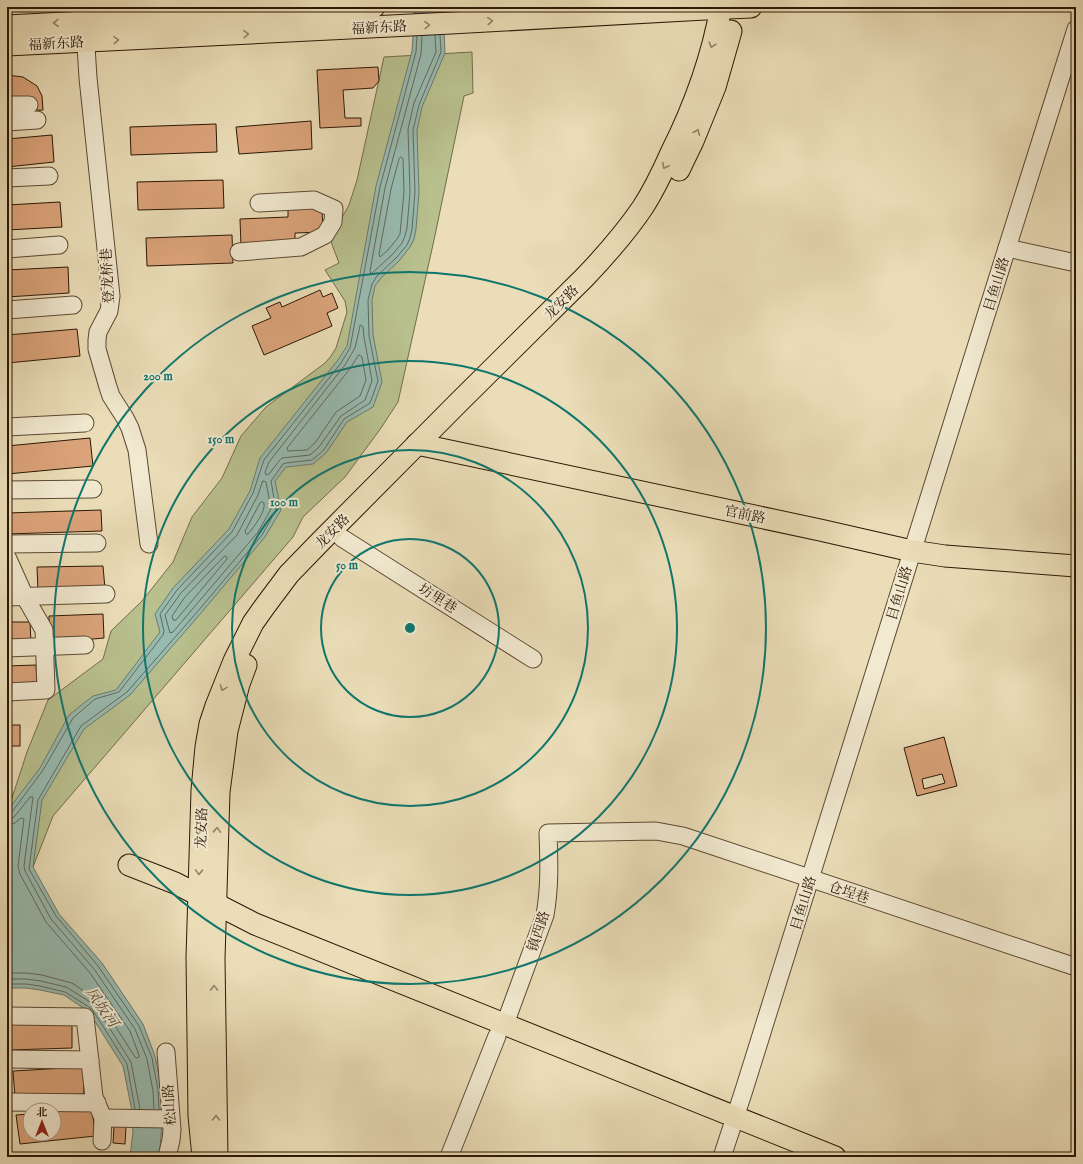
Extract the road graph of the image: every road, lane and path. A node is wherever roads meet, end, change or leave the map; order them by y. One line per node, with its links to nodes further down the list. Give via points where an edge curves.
1 (374, 7): 6 (main road, 福新东路)
2 (728, 7): 3 (main road, 福新东路); 6 (main road, 福新东路, one-way to 2, via 404,26); 24 (main road, 龙安路, via 717,29 685,124 643,206 585,277)
3 (751, 7)
4 (7, 26): 6 (main road, 福新东路, one-way to 4)
5 (1076, 29): 16 (street, 目鱼山路)
6 (85, 31): 7 (main road, 福新东路); 30 (street, 登龙桥巷, via 111,296 109,311 98,332 97,349 109,392 135,439)
7 (7, 45)
8 (29, 105): 9 (street)
9 (7, 106)
10 (37, 120): 11 (street)
11 (7, 122)
12 (49, 176): 13 (street)
13 (7, 178)
14 (259, 203): 18 (street, via 314,200 334,209 333,222 325,235 301,247)
15 (59, 245): 17 (street)
16 (1007, 248): 19 (street); 31 (street, 目鱼山路)
17 (7, 249)
18 (239, 252)
19 (1076, 263)
20 (73, 305): 21 (street)
21 (7, 310)
22 (86, 423): 23 (street)
23 (7, 427)
24 (430, 441): 27 (main road, 龙安路); 31 (main road, 官前路, via 812,528); 46 (main road, 龙安路, one-way to 46, via 320,542 290,574 257,618 243,642 216,706 206,747 202,790)
25 (93, 489): 26 (street)
26 (7, 490)
27 (342, 538): 41 (street, 坊里巷); 46 (main road, 龙安路, one-way to 27, via 228,731 247,660 294,589)
28 (97, 543): 29 (street)
29 (7, 544)
30 (149, 544)
31 (914, 545): 32 (main road, 官前路); 34 (main road, 官前路, via 945,556); 45 (street, 目鱼山路)
32 (1076, 554)
33 (7, 557): 37 (street)
34 (1076, 566)
35 (106, 594): 37 (street)
36 (7, 597): 37 (street)
37 (25, 597): 39 (street, via 44,630)
38 (85, 646): 39 (street)
39 (45, 647): 40 (street); 42 (street, via 46,690)
40 (7, 648)
41 (533, 658)
42 (7, 692)
43 (548, 833): 45 (street, 仓埕巷, via 669,832); 49 (street, 镇西路, via 550,874 545,915)
44 (128, 872): 46 (main road, via 175,883)
45 (810, 879): 47 (street, 仓埕巷); 56 (street, 目鱼山路)
46 (207, 906): 49 (main road, via 252,935); 59 (main road, 龙安路, via 197,957 199,1116); 60 (main road, 龙安路, one-way to 46, via 214,959)
47 (1076, 967)
48 (7, 1016): 52 (street, via 85,1017)
49 (501, 1030): 56 (main road); 61 (street, 镇西路)
50 (166, 1052): 55 (street, 松山路)
51 (7, 1059): 52 (street)
52 (90, 1060): 54 (street, via 94,1097)
53 (7, 1102): 54 (street)
54 (100, 1110): 55 (street, via 126,1118); 57 (street)
55 (170, 1119): 58 (street, 松山路, via 171,1140)
56 (733, 1123): 62 (street, 目鱼山路); 63 (main road); 64 (main road)
57 (102, 1141)
58 (167, 1157)
59 (203, 1157)
60 (217, 1157)
61 (449, 1157)
62 (722, 1157)
63 (800, 1157)
64 (835, 1157)

